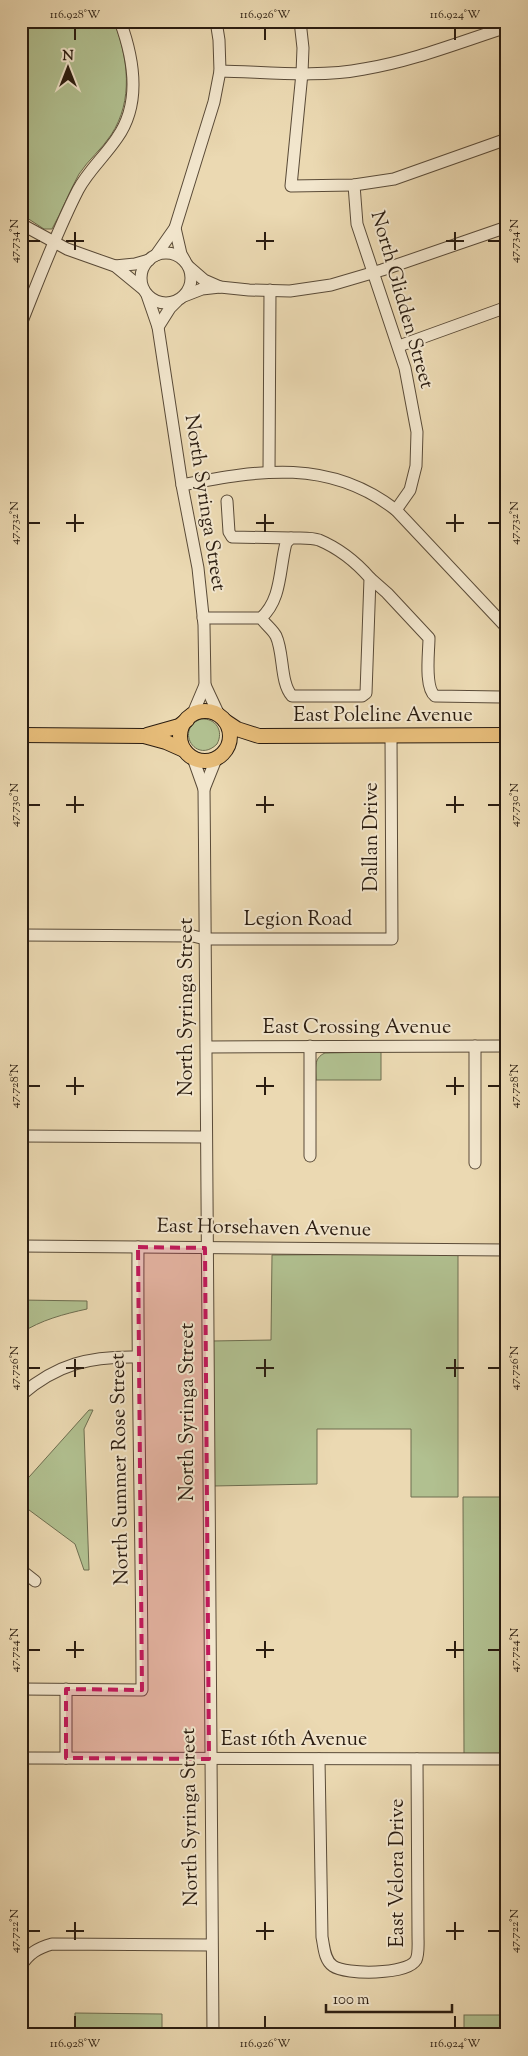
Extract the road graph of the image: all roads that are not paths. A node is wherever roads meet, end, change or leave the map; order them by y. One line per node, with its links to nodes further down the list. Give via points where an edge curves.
1 (120, 21): 12 (street, via 133,63 129,110 118,138 79,188)
2 (216, 21): 5 (street)
3 (300, 21): 6 (street)
4 (507, 27): 6 (street, via 364,70)
5 (220, 71): 6 (street); 11 (street, via 214,102)
6 (302, 73): 8 (street, via 291,186)
7 (507, 140): 8 (street, via 408,175)
8 (354, 185): 16 (street, North Glidden Street, via 357,224)
9 (21, 224): 12 (street)
10 (507, 227): 16 (street)
11 (176, 228): 13 (street); 14 (street, via 181,254)
12 (54, 243): 15 (street); 22 (street)
13 (152, 257): 14 (street, via 171,253); 15 (street, via 135,264); 19 (street, via 142,273)
14 (187, 264): 17 (street, via 204,280); 20 (street, via 191,282)
15 (115, 266): 19 (street)
16 (373, 273): 18 (street, via 331,285); 24 (street, North Glidden Street)
17 (220, 287): 18 (street); 20 (street, via 202,289)
18 (270, 290): 25 (street)
19 (145, 292): 20 (street, via 161,303); 23 (street, North Syringa Street)
20 (181, 299): 23 (street, via 170,308)
21 (507, 307): 24 (street)
22 (21, 324)
23 (158, 327): 26 (street, North Syringa Street)
24 (399, 346): 28 (street, North Glidden Street, via 417,432 416,466 410,490)
25 (269, 472): 26 (street); 28 (street, via 312,474 348,482 379,497)
26 (182, 485): 31 (street, North Syringa Street, via 198,568)
27 (227, 502): 29 (street, via 232,537)
28 (396, 510): 33 (street)
29 (291, 538): 30 (street, via 318,539 341,552); 32 (street, via 286,543 271,609)
30 (370, 578): 32 (street, via 366,693 362,696 292,696 276,636); 35 (street, via 429,638 429,689 434,696)
31 (203, 618): 32 (street); 34 (street, North Syringa Street)
32 (261, 618)
33 (507, 628)
34 (205, 685): 36 (street, North Syringa Street); 37 (street, North Syringa Street)
35 (501, 697)
36 (222, 718): 37 (main road, via 205,711); 42 (main road, East Poleline Avenue, via 237,729); 44 (main road, via 230,744)
37 (187, 720): 41 (main road, via 179,726); 43 (main road, via 180,738)
38 (21, 735): 41 (main road)
39 (391, 735): 40 (main road, East Poleline Avenue); 42 (main road, East Poleline Avenue); 48 (street, Dallan Drive)
40 (507, 735)
41 (144, 736): 43 (main road, via 166,742)
42 (259, 736): 44 (main road, East Poleline Avenue, via 232,747)
43 (189, 754): 44 (main road, via 205,761); 45 (street, North Syringa Street)
44 (219, 757): 45 (street, North Syringa Street)
45 (204, 789): 47 (street, North Syringa Street)
46 (21, 935): 47 (street, Legion Road, via 193,936)
47 (205, 939): 48 (street, Legion Road); 52 (street, North Syringa Street)
48 (392, 939)
49 (310, 1046): 50 (street, East Crossing Avenue); 52 (street, East Crossing Avenue); 55 (street)
50 (475, 1046): 51 (street, East Crossing Avenue); 56 (street)
51 (507, 1046)
52 (207, 1047): 54 (street, North Syringa Street)
53 (21, 1136): 54 (street)
54 (205, 1137): 59 (street, North Syringa Street)
55 (310, 1156)
56 (475, 1162)
57 (21, 1246): 58 (street, East Horsehaven Avenue)
58 (138, 1247): 59 (street, East Horsehaven Avenue); 61 (street, North Summer Rose Street)
59 (205, 1248): 60 (street, East Horsehaven Avenue); 70 (street, North Syringa Street)
60 (507, 1250)
61 (137, 1357): 62 (street, via 95,1359 69,1365); 66 (street, North Summer Rose Street, via 142,1690)
62 (21, 1395)
63 (21, 1570): 64 (street)
64 (35, 1581)
65 (21, 1689): 66 (street)
66 (66, 1689): 68 (street)
67 (21, 1758): 68 (street, East 16th Avenue)
68 (66, 1758): 70 (street, East 16th Avenue)
69 (319, 1758): 70 (street, East 16th Avenue); 71 (street, East 16th Avenue); 71 (street, East Velora Drive, via 322,1937 328,1961 348,1971 398,1970 416,1960)
70 (209, 1759): 73 (street, North Syringa Street)
71 (417, 1759): 72 (street, East 16th Avenue)
72 (507, 1759)
73 (211, 1945): 74 (street, via 52,1944 30,1954); 75 (street, North Syringa Street)
74 (21, 1966)
75 (213, 2035)

